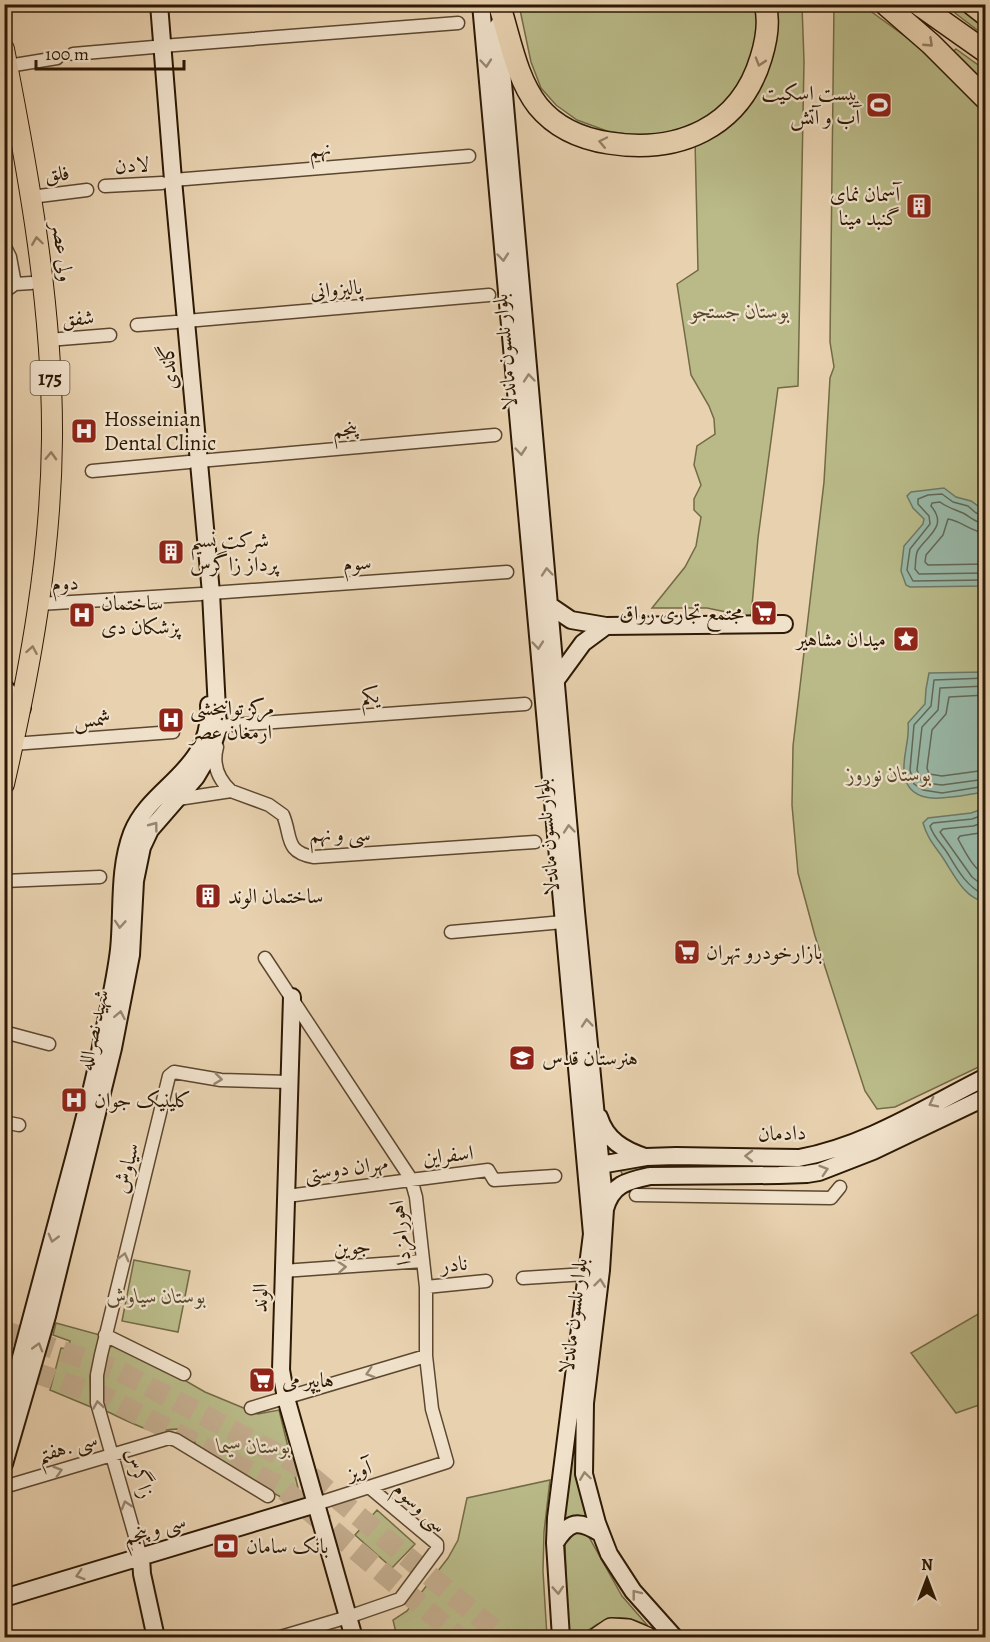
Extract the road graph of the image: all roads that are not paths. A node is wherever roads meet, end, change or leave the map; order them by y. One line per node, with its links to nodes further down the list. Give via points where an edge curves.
1 (151, 4): 11 (main road, گاندی)
2 (159, 4): 11 (main road, گاندی)
3 (481, 4): 52 (main road, بلوار نلسون ماندلا, one-way to 52)
4 (498, 4): 5 (highway, one-way to 4, via 764,48 756,74 741,100 709,128 689,138 631,147 575,135 538,106 518,65); 36 (main road, بلوار نلسون ماندلا, one-way to 4)
5 (765, 4)
6 (885, 4): 16 (highway, one-way to 16)
7 (918, 4): 12 (highway)
8 (972, 4): 9 (highway)
9 (986, 15)
10 (458, 23): 11 (street)
11 (158, 46): 13 (street); 18 (main road, گاندی)
12 (986, 52)
13 (73, 54)
14 (6, 57): 15 (street); 21 (main road, ولی عصر / 175)
15 (57, 58)
16 (986, 99)
17 (470, 156): 18 (street, نهم)
18 (167, 181): 19 (street, لادن); 26 (main road, گاندی)
19 (105, 186)
20 (87, 190): 21 (street, فلق)
21 (31, 197): 23 (main road, ولی عصر / 175, one-way to 21)
22 (4, 245): 23 (street)
23 (30, 283): 24 (street); 29 (main road, ولی عصر / 175)
24 (4, 292)
25 (489, 296): 26 (street, پالیزوانی)
26 (181, 321): 27 (street, پالیزوانی); 31 (main road, گاندی)
27 (137, 325)
28 (110, 335): 29 (street, شفق)
29 (48, 340): 35 (main road, ولی عصر / 175, one-way to 29, via 51,472)
30 (495, 435): 31 (street, پنجم)
31 (194, 462): 32 (street, پنجم); 34 (main road, گاندی)
32 (92, 471)
33 (507, 572): 34 (street, سوم)
34 (206, 594): 35 (street, دوم); 43 (main road, گاندی, via 210,708)
35 (39, 604): 42 (main road, ولی عصر / 175, one-way to 35)
36 (549, 605): 38 (main road, via 571,620); 39 (main road, بلوار نلسون ماندلا)
37 (783, 624): 38 (main road)
38 (606, 626): 39 (main road, via 583,643)
39 (556, 680): 61 (main road, بلوار نلسون ماندلا, one-way to 39)
40 (4, 687): 42 (main road)
41 (525, 704): 43 (street, یکم)
42 (22, 708): 45 (main road, ولی عصر / 175)
43 (215, 728): 47 (street, via 219,740 215,766 219,778); 48 (main road, شهید نصرالله, via 200,771); 87 (main road, شهید نصرالله, one-way to 87, via 185,771 141,816 133,832 123,878 118,951 99,1055)
44 (172, 732): 45 (street, شمس)
45 (13, 744): 46 (main road, ولی عصر / 175)
46 (4, 784)
47 (231, 791): 48 (street, سی و نهم); 49 (street, سی و نهم, via 281,812 292,847 307,855)
48 (178, 799): 91 (main road, شهید نصرالله, one-way to 48, via 47,1316 113,1048 131,955 139,856 150,830)
49 (535, 842)
50 (100, 877): 51 (street)
51 (4, 881)
52 (563, 922): 53 (street); 73 (main road, بلوار نلسون ماندلا)
53 (451, 932)
54 (265, 958): 55 (street)
55 (292, 997): 59 (main road, الوند); 68 (street, اهورامزدا)
56 (4, 1032): 57 (street)
57 (49, 1044)
58 (986, 1077): 64 (main road, دادمان, one-way to 64, via 866,1137)
59 (289, 1082): 70 (main road, الوند); 80 (street, سیاوش, one-way to 59, via 169,1074)
60 (986, 1097): 64 (main road, دادمان, via 873,1151)
61 (594, 1103): 65 (main road, via 610,1137); 66 (main road, بلوار نلسون ماندلا)
62 (4, 1122): 63 (street)
63 (19, 1125)
64 (848, 1152): 65 (main road, دادمان, one-way to 65, via 799,1158); 72 (main road, دادمان, one-way to 64, via 614,1190 641,1178 807,1174)
65 (646, 1157): 66 (main road, دادمان)
66 (600, 1165): 72 (main road, بلوار نلسون ماندلا); 73 (main road)
67 (555, 1176): 68 (street, اسفراین, via 494,1180 488,1170)
68 (411, 1179): 70 (street, مهران دوستی); 74 (street, اهورامزدا)
69 (840, 1187): 71 (street, via 831,1198)
70 (287, 1196): 75 (main road, الوند)
71 (636, 1196)
72 (606, 1209): 85 (main road, بلوار نلسون ماندلا, one-way to 72, via 602,1260)
73 (592, 1234): 76 (main road, بلوار نلسون ماندلا)
74 (423, 1261): 75 (street, جوین, one-way to 74); 79 (street, اهورامزدا)
75 (284, 1271): 84 (main road, الوند, via 280,1356)
76 (586, 1274): 77 (street); 85 (main road, بلوار نلسون ماندلا)
77 (523, 1278)
78 (486, 1281): 79 (street, نادر)
79 (426, 1287): 82 (street, اهورامزدا)
80 (105, 1335): 81 (street, سیاوش); 83 (street)
81 (101, 1355): 89 (street, زاگرس, one-way to 81, via 97,1403)
82 (426, 1356): 84 (street, one-way to 84); 90 (street, اهورامزدا, via 432,1409)
83 (184, 1374)
84 (286, 1398): 86 (street); 95 (main road, الوند)
85 (578, 1398): 88 (main road, بلوار نلسون ماندلا)
86 (251, 1408)
87 (4, 1421)
88 (575, 1434): 96 (main road, بلوار نلسون ماندلا, one-way to 88); 97 (main road, بلوار نلسون ماندلا, via 557,1508)
89 (111, 1454): 92 (street, سی .هفتم, one-way to 89); 94 (street, سی .هفتم, via 169,1438); 98 (street, زاگرس, one-way to 89)
90 (447, 1462): 93 (street, آویز)
91 (4, 1464)
92 (4, 1487)
93 (369, 1487): 95 (street, آویز); 102 (street, سی وسوم, via 438,1546 400,1599)
94 (268, 1496)
95 (318, 1508): 98 (main road, سی و پنجم); 102 (main road, الوند)
96 (600, 1533): 97 (main road, via 586,1525 572,1524); 109 (main road, بلوار نلسون ماندلا, one-way to 96, via 620,1573)
97 (555, 1543): 106 (main road, بلوار نلسون ماندلا, one-way to 106)
98 (141, 1561): 99 (main road, سی و پنجم); 101 (main road, زاگرس)
99 (115, 1564): 100 (main road, سی و پنجم, one-way to 100); 101 (main road, via 132,1574)
100 (4, 1598)
101 (150, 1614): 103 (main road, زاگرس)
102 (348, 1617): 104 (street); 105 (main road, الوند)
103 (156, 1638)
104 (277, 1638)
105 (354, 1638)
106 (561, 1638)
107 (598, 1638): 108 (highway, via 611,1629 628,1630)
108 (647, 1638)
109 (675, 1638)

